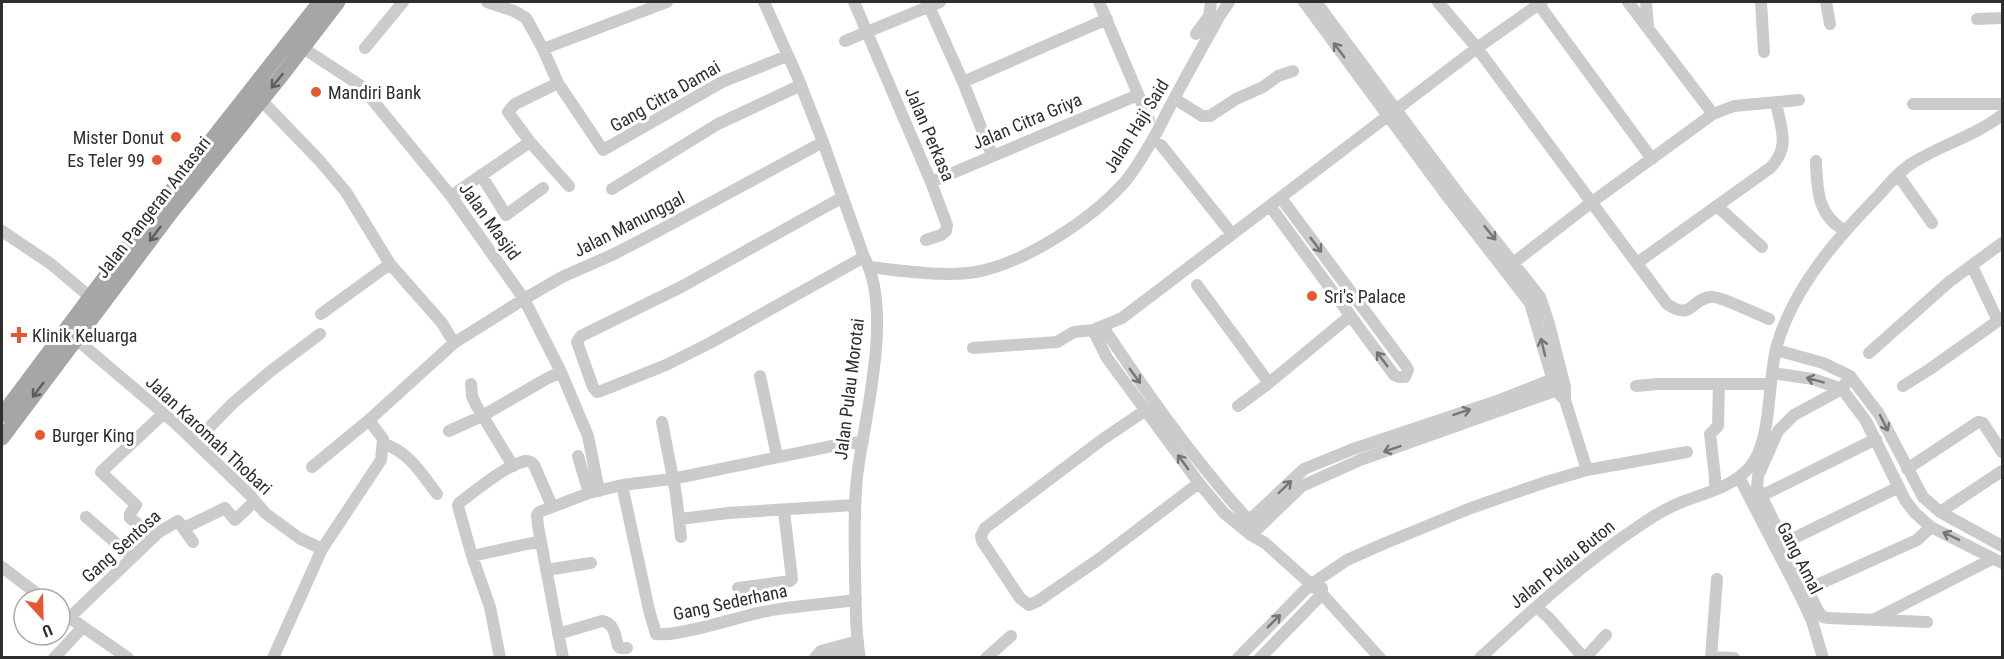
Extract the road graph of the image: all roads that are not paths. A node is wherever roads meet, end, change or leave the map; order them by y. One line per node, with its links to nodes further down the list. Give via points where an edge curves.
1 (338, 2): 28 (main road, Jalan Pangeran Antasari)
2 (403, 2): 29 (street)
3 (487, 2): 31 (street, via 526,18)
4 (667, 2): 31 (street)
5 (764, 2): 33 (street, Jalan Pulau Morotai)
6 (854, 2): 25 (street, Jalan Perkasa)
7 (1099, 2): 21 (street)
8 (1211, 2): 26 (street, via 1209,16)
9 (1229, 2): 39 (street, Jalan Haji Said)
10 (1304, 2): 45 (street, one-way to 10)
11 (1316, 2): 45 (street)
12 (1438, 2): 30 (street)
13 (1539, 2): 30 (street); 53 (street)
14 (1628, 2): 24 (street)
15 (1646, 2): 24 (street)
16 (1761, 2): 32 (street)
17 (1826, 2): 23 (street)
18 (932, 3): 25 (street); 35 (street)
19 (315, 4): 55 (main road, Jalan Pangeran Antasari)
20 (2002, 18): 22 (street)
21 (1107, 19): 35 (street); 38 (street)
22 (1977, 19)
23 (1830, 24)
24 (1648, 27): 46 (street)
25 (867, 32): 27 (street); 59 (street, Jalan Perkasa)
26 (1196, 34)
27 (845, 41)
28 (303, 48): 40 (main road, Jalan Pangeran Antasari, one-way to 40); 63 (street, Jalan Masjid, via 361,87)
29 (365, 48)
30 (1478, 48): 45 (street); 66 (street)
31 (543, 49): 36 (street)
32 (1764, 52)
33 (787, 56): 36 (street, Gang Citra Damai, via 722,82 605,150); 37 (street, Jalan Pulau Morotai)
34 (1293, 71): 39 (street, via 1210,116 1202,116)
35 (963, 82): 52 (street)
36 (558, 83): 49 (street, via 515,104 508,112)
37 (801, 85): 50 (street, Jalan Pulau Morotai); 62 (street, via 718,124)
38 (1138, 95): 48 (street); 52 (street, Jalan Citra Griya)
39 (1175, 99): 76 (street, Jalan Haji Said, via 1125,183 1041,246 975,272 947,273)
40 (262, 100): 55 (main road, Jalan Pangeran Antasari); 77 (street, via 346,192)
41 (1799, 100): 42 (street)
42 (1776, 103): 46 (street, via 1734,106); 68 (street, via 1784,146 1779,159)
43 (1913, 104): 44 (street)
44 (2002, 104)
45 (1393, 114): 65 (street); 79 (street, via 1461,197)
46 (1713, 114): 53 (street)
47 (2002, 115): 57 (street, via 1964,139 1914,162)
48 (1149, 120)
49 (530, 142): 56 (street); 60 (street)
50 (823, 142): 64 (street, Jalan Pulau Morotai); 83 (street, Jalan Manunggal)
51 (1161, 145): 72 (street)
52 (992, 155): 59 (street, Jalan Citra Griya)
53 (1652, 159): 66 (street)
54 (1816, 160): 71 (street, via 1818,199 1836,226)
55 (202, 162): 58 (main road, Jalan Pangeran Antasari)
56 (481, 175): 61 (street, via 506,215); 63 (street)
57 (1898, 175): 69 (street); 71 (street)
58 (192, 176): 82 (main road, Jalan Pangeran Antasari); 90 (main road, Jalan Pangeran Antasari, one-way to 90)
59 (931, 182): 73 (street, Jalan Perkasa, via 947,225 941,235)
60 (569, 186)
61 (543, 188)
62 (612, 189)
63 (451, 196): 83 (street, Jalan Masjid)
64 (843, 197): 76 (street, Jalan Pulau Morotai); 76 (street, via 681,287 581,336 577,342 593,387 601,391 666,365)
65 (1281, 198): 67 (street); 85 (street, one-way to 85, via 1406,366 1405,377 1394,375)
66 (1592, 202): 78 (street); 79 (street)
67 (1270, 206): 72 (street); 85 (street)
68 (1717, 206): 75 (street); 78 (street)
69 (1932, 223)
70 (2, 231): 82 (street)
71 (1844, 231): 93 (street, via 1805,286 1787,318)
72 (1232, 234): 88 (street, via 1122,318)
73 (926, 240)
74 (2002, 243): 80 (street)
75 (1762, 247)
76 (867, 262): 117 (street, Jalan Pulau Morotai, via 877,304 875,358)
77 (390, 264): 84 (street); 91 (street, via 442,323)
78 (1637, 264): 86 (street, via 1667,304 1678,311 1715,297)
79 (1509, 266): 102 (street, via 1530,303)
80 (1972, 266): 87 (street); 94 (street)
81 (1197, 285): 99 (street)
82 (90, 297): 109 (main road, Jalan Pangeran Antasari)
83 (524, 298): 91 (street, Jalan Manunggal); 95 (street, Jalan Masjid)
84 (321, 314)
85 (1350, 316): 99 (street)
86 (1769, 319)
87 (2000, 319): 104 (street)
88 (1098, 329): 92 (street, via 1074,332 1057,342); 107 (street, via 1107,358); 148 (street, one-way to 148)
89 (320, 334): 116 (street, via 240,397)
90 (76, 339): 108 (street, Jalan Karomah Thobari); 114 (main road, Jalan Pangeran Antasari, one-way to 114)
91 (454, 343): 111 (street, Jalan Manunggal)
92 (973, 348)
93 (1776, 350): 97 (street, via 1823,363); 98 (street)
94 (1869, 353)
95 (561, 372): 110 (street); 135 (street, Jalan Masjid, via 588,436)
96 (760, 376): 122 (street)
97 (1850, 376): 105 (street); 125 (street, one-way to 125, via 1879,414)
98 (1772, 379): 101 (street); 105 (street, one-way to 98, via 1813,379); 128 (street, via 1760,449)
99 (1269, 382): 106 (street)
100 (471, 384): 110 (street)
101 (1719, 384): 103 (street); 133 (street, via 1718,426 1710,434)
102 (1560, 386): 126 (street); 148 (street, via 1497,401 1353,449 1304,470)
103 (1636, 386)
104 (1903, 386)
105 (1842, 389): 115 (street); 137 (street, via 1794,415 1778,432 1756,480)
106 (1238, 406)
107 (1146, 410): 130 (street, one-way to 107); 130 (street, via 982,532 982,541 1020,598 1029,605 1038,602)
108 (163, 414): 116 (street, Jalan Karomah Thobari); 149 (street, via 101,472 136,505 130,518)
109 (2, 415)
110 (482, 416): 113 (street); 123 (street)
111 (369, 420): 118 (street); 124 (street, Jalan Manunggal)
112 (662, 422): 129 (street)
113 (449, 431)
114 (2, 438)
115 (1876, 439): 132 (street); 137 (street)
116 (195, 442): 139 (street, Jalan Karomah Thobari)
117 (863, 442): 122 (street); 140 (street, Jalan Pulau Morotai)
118 (384, 444): 136 (street, via 410,460); 155 (street, via 381,460)
119 (1687, 452): 126 (street)
120 (2002, 452): 125 (street, via 1983,423 1978,422)
121 (578, 456): 135 (street)
122 (777, 456): 129 (street)
123 (513, 466): 141 (street, via 526,461 534,465); 156 (street, via 459,503)
124 (312, 467)
125 (1907, 469): 134 (street)
126 (1587, 470): 162 (street, via 1471,508 1394,539 1347,560)
127 (2002, 471): 143 (street)
128 (1739, 477): 133 (street, Jalan Pulau Buton); 196 (street, Gang Amal, via 1802,599)
129 (672, 479): 131 (street); 145 (street)
130 (1199, 483): 148 (street, via 1224,513)
131 (622, 485): 135 (street); 169 (street, Gang Sederhana, via 656,634 798,606)
132 (1899, 487): 138 (street); 153 (street)
133 (1715, 490): 170 (street, Jalan Pulau Buton, via 1658,513 1594,557)
134 (1919, 491): 138 (street); 143 (street)
135 (594, 492): 141 (street)
136 (436, 494)
137 (1761, 496): 153 (street)
138 (1905, 500): 146 (street)
139 (255, 501): 147 (street, via 235,520 225,508); 155 (street, Jalan Karomah Thobari, via 287,530)
140 (854, 505): 142 (street); 169 (street, Jalan Pulau Morotai)
141 (552, 506): 151 (street, via 537,515)
142 (784, 511): 145 (street); 166 (street, via 792,579)
143 (1940, 512): 154 (street)
144 (86, 517): 157 (street)
145 (680, 519): 150 (street)
146 (1932, 527): 158 (street, one-way to 146); 167 (street, via 1917,540)
147 (184, 528): 149 (street, Gang Sentosa, via 178,521 173,522); 152 (street, Gang Sentosa)
148 (1250, 528): 164 (street)
149 (154, 537): 157 (street, Gang Sentosa)
150 (681, 537)
151 (541, 541): 156 (street); 161 (street)
152 (193, 542)
153 (1784, 543): 167 (street)
154 (2002, 546)
155 (322, 549): 185 (street)
156 (472, 556): 186 (street, via 490,607)
157 (132, 557): 171 (street, Gang Sentosa)
158 (1997, 561): 173 (street)
159 (591, 563): 161 (street)
160 (2, 567): 165 (street)
161 (546, 570): 176 (street)
162 (1322, 579): 164 (street); 168 (street)
163 (1717, 579): 194 (street)
164 (1310, 585): 168 (street); 191 (street, one-way to 164)
165 (28, 587)
166 (738, 588)
167 (1808, 589): 173 (street, via 1823,617)
168 (1322, 594): 182 (street); 192 (street)
169 (856, 600): 180 (street, Jalan Pulau Morotai)
170 (1536, 607): 181 (street); 193 (street, Jalan Pulau Buton)
171 (72, 609)
172 (72, 620): 175 (street)
173 (1873, 620): 174 (street)
174 (1927, 622)
175 (83, 627): 183 (street); 184 (street)
176 (558, 634): 179 (street, via 607,622 613,626 618,646); 187 (street)
177 (1606, 635): 181 (street, via 1586,657)
178 (1011, 636): 190 (street)
179 (627, 648)
180 (859, 650): 188 (street, via 821,651); 189 (street)
181 (1576, 655)
182 (1377, 656)
183 (54, 657)
184 (128, 657)
185 (273, 657)
186 (500, 657)
187 (563, 657)
188 (815, 657)
189 (828, 657)
190 (986, 657)
191 (1238, 657)
192 (1260, 657)
193 (1480, 657)
194 (1711, 657): 195 (street)
195 (1734, 657)
196 (1823, 657)

